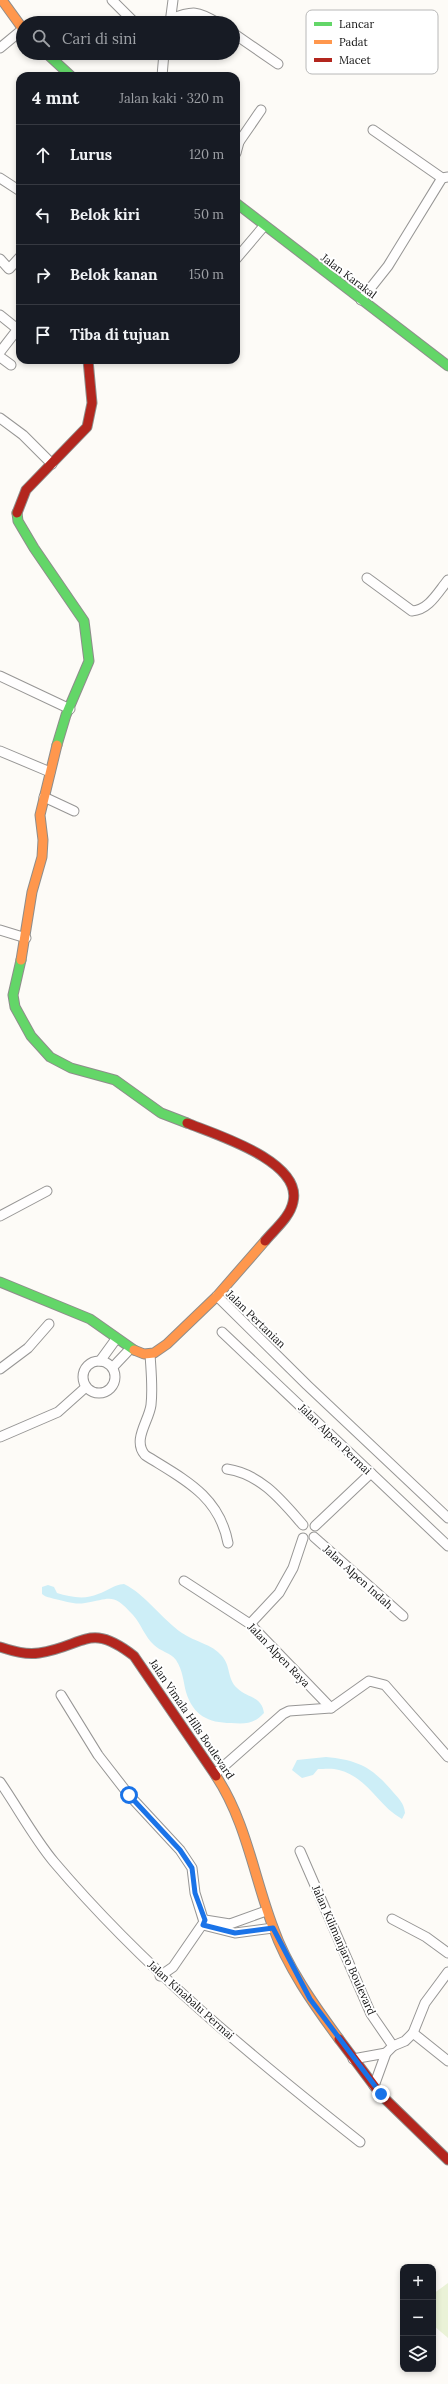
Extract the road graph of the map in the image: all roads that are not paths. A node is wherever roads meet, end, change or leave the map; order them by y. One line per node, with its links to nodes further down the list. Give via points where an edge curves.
1 (2, 0): 4 (street)
2 (112, 0): 5 (street)
3 (173, 0): 6 (street)
4 (4, 10): 9 (street)
5 (128, 16)
6 (171, 16)
7 (179, 16): 8 (street, via 187,12 198,12)
8 (205, 16)
9 (16, 22)
10 (16, 35): 12 (street)
11 (240, 38): 15 (street)
12 (0, 48)
13 (53, 60): 16 (street)
14 (163, 60): 17 (street)
15 (278, 64)
16 (66, 72)
17 (162, 72)
18 (261, 110): 20 (street)
19 (373, 130): 22 (street)
20 (240, 138)
21 (0, 178): 23 (street)
22 (445, 178): 29 (street, via 388,266)
23 (16, 188)
24 (240, 206): 25 (street, Jalan Karakal)
25 (264, 226): 26 (street); 29 (street, Jalan Karakal)
26 (240, 254)
27 (0, 259): 28 (street, via 10,269)
28 (16, 262)
29 (361, 300): 37 (street, Jalan Karakal)
30 (0, 315): 31 (street)
31 (16, 329)
32 (16, 333): 33 (street)
33 (0, 352)
34 (0, 358): 36 (street)
35 (88, 364): 39 (street, via 91,419 82,435)
36 (11, 365)
37 (448, 366)
38 (0, 418): 39 (street, via 31,442)
39 (52, 464): 43 (street, via 26,490 18,506 17,517 34,548 84,622 89,661)
40 (367, 578): 41 (street, via 412,611 421,611)
41 (448, 580)
42 (0, 676): 43 (street)
43 (70, 709): 45 (street)
44 (0, 751): 45 (street)
45 (50, 772): 46 (street)
46 (44, 797): 47 (street); 49 (street, via 40,815 42,857 32,892)
47 (74, 812)
48 (0, 930): 49 (street)
49 (26, 938): 53 (street, via 13,995 15,1007 31,1036 50,1057 71,1068 105,1075 161,1113 244,1146 279,1168 288,1179 294,1200 290,1212)
50 (47, 1192): 51 (street)
51 (0, 1216)
52 (0, 1282): 56 (street, via 90,1319)
53 (217, 1296): 58 (street, Jalan Pertanian, via 162,1348); 66 (street, Jalan Pertanian)
54 (49, 1324): 61 (street, via 28,1348)
55 (222, 1332): 65 (street, Jalan Alpen Permai)
56 (116, 1339): 57 (street); 59 (street)
57 (130, 1349): 58 (street); 60 (street)
58 (150, 1354): 71 (street, via 152,1404 140,1438 140,1447 145,1455 196,1488 206,1498 222,1521)
59 (100, 1361): 60 (street); 62 (street, via 91,1364 85,1370 83,1379)
60 (113, 1367): 62 (street, via 115,1380 111,1388 98,1393)
61 (0, 1369)
62 (86, 1387): 63 (street, via 58,1412)
63 (0, 1437)
64 (227, 1468): 67 (street, via 248,1474 261,1482)
65 (371, 1473): 68 (street); 72 (street, Jalan Alpen Permai)
66 (448, 1518)
67 (303, 1525): 68 (street, via 309,1523); 70 (street)
68 (315, 1526): 69 (street, via 317,1532)
69 (314, 1537): 70 (street); 74 (street, Jalan Alpen Indah)
70 (303, 1538): 75 (street, via 294,1568 279,1593)
71 (228, 1543)
72 (448, 1546)
73 (184, 1581): 75 (street, Jalan Alpen Raya)
74 (403, 1616)
75 (250, 1624): 78 (street, Jalan Alpen Raya)
76 (0, 1647): 80 (street, Jalan Vimala Hills Boulevard, via 19,1655 47,1653 92,1637 110,1638 119,1643 141,1665)
77 (61, 1695): 85 (street, via 98,1755 129,1795 180,1850 192,1868 195,1893)
78 (331, 1708): 79 (street, via 364,1683 380,1682); 80 (street, via 289,1711 283,1714)
79 (447, 1754)
80 (216, 1774): 83 (street, Jalan Vimala Hills Boulevard, via 241,1826)
81 (0, 1782): 89 (street, Jalan Kinabalu Permai, via 53,1861)
82 (300, 1851): 91 (street, Jalan Kilimanjaro Boulevard, via 371,2014)
83 (266, 1910): 85 (street, via 230,1924); 86 (street, Jalan Vimala Hills Boulevard)
84 (392, 1919): 87 (street, via 426,1937)
85 (204, 1922): 86 (street, via 235,1933); 89 (street, via 173,1967)
86 (273, 1928): 93 (street, Jalan Vimala Hills Boulevard, via 310,1999)
87 (448, 1953)
88 (448, 1972): 90 (street, via 425,2003)
89 (160, 1976): 96 (street, Jalan Kinabalu Permai)
90 (413, 2033): 91 (street, via 405,2041); 94 (street)
91 (394, 2046): 92 (street)
92 (386, 2053): 93 (street); 95 (street)
93 (353, 2059): 95 (street, Jalan Vimala Hills Boulevard)
94 (448, 2061)
95 (374, 2086): 97 (street, Jalan Vimala Hills Boulevard)
96 (360, 2142)
97 (448, 2160)

